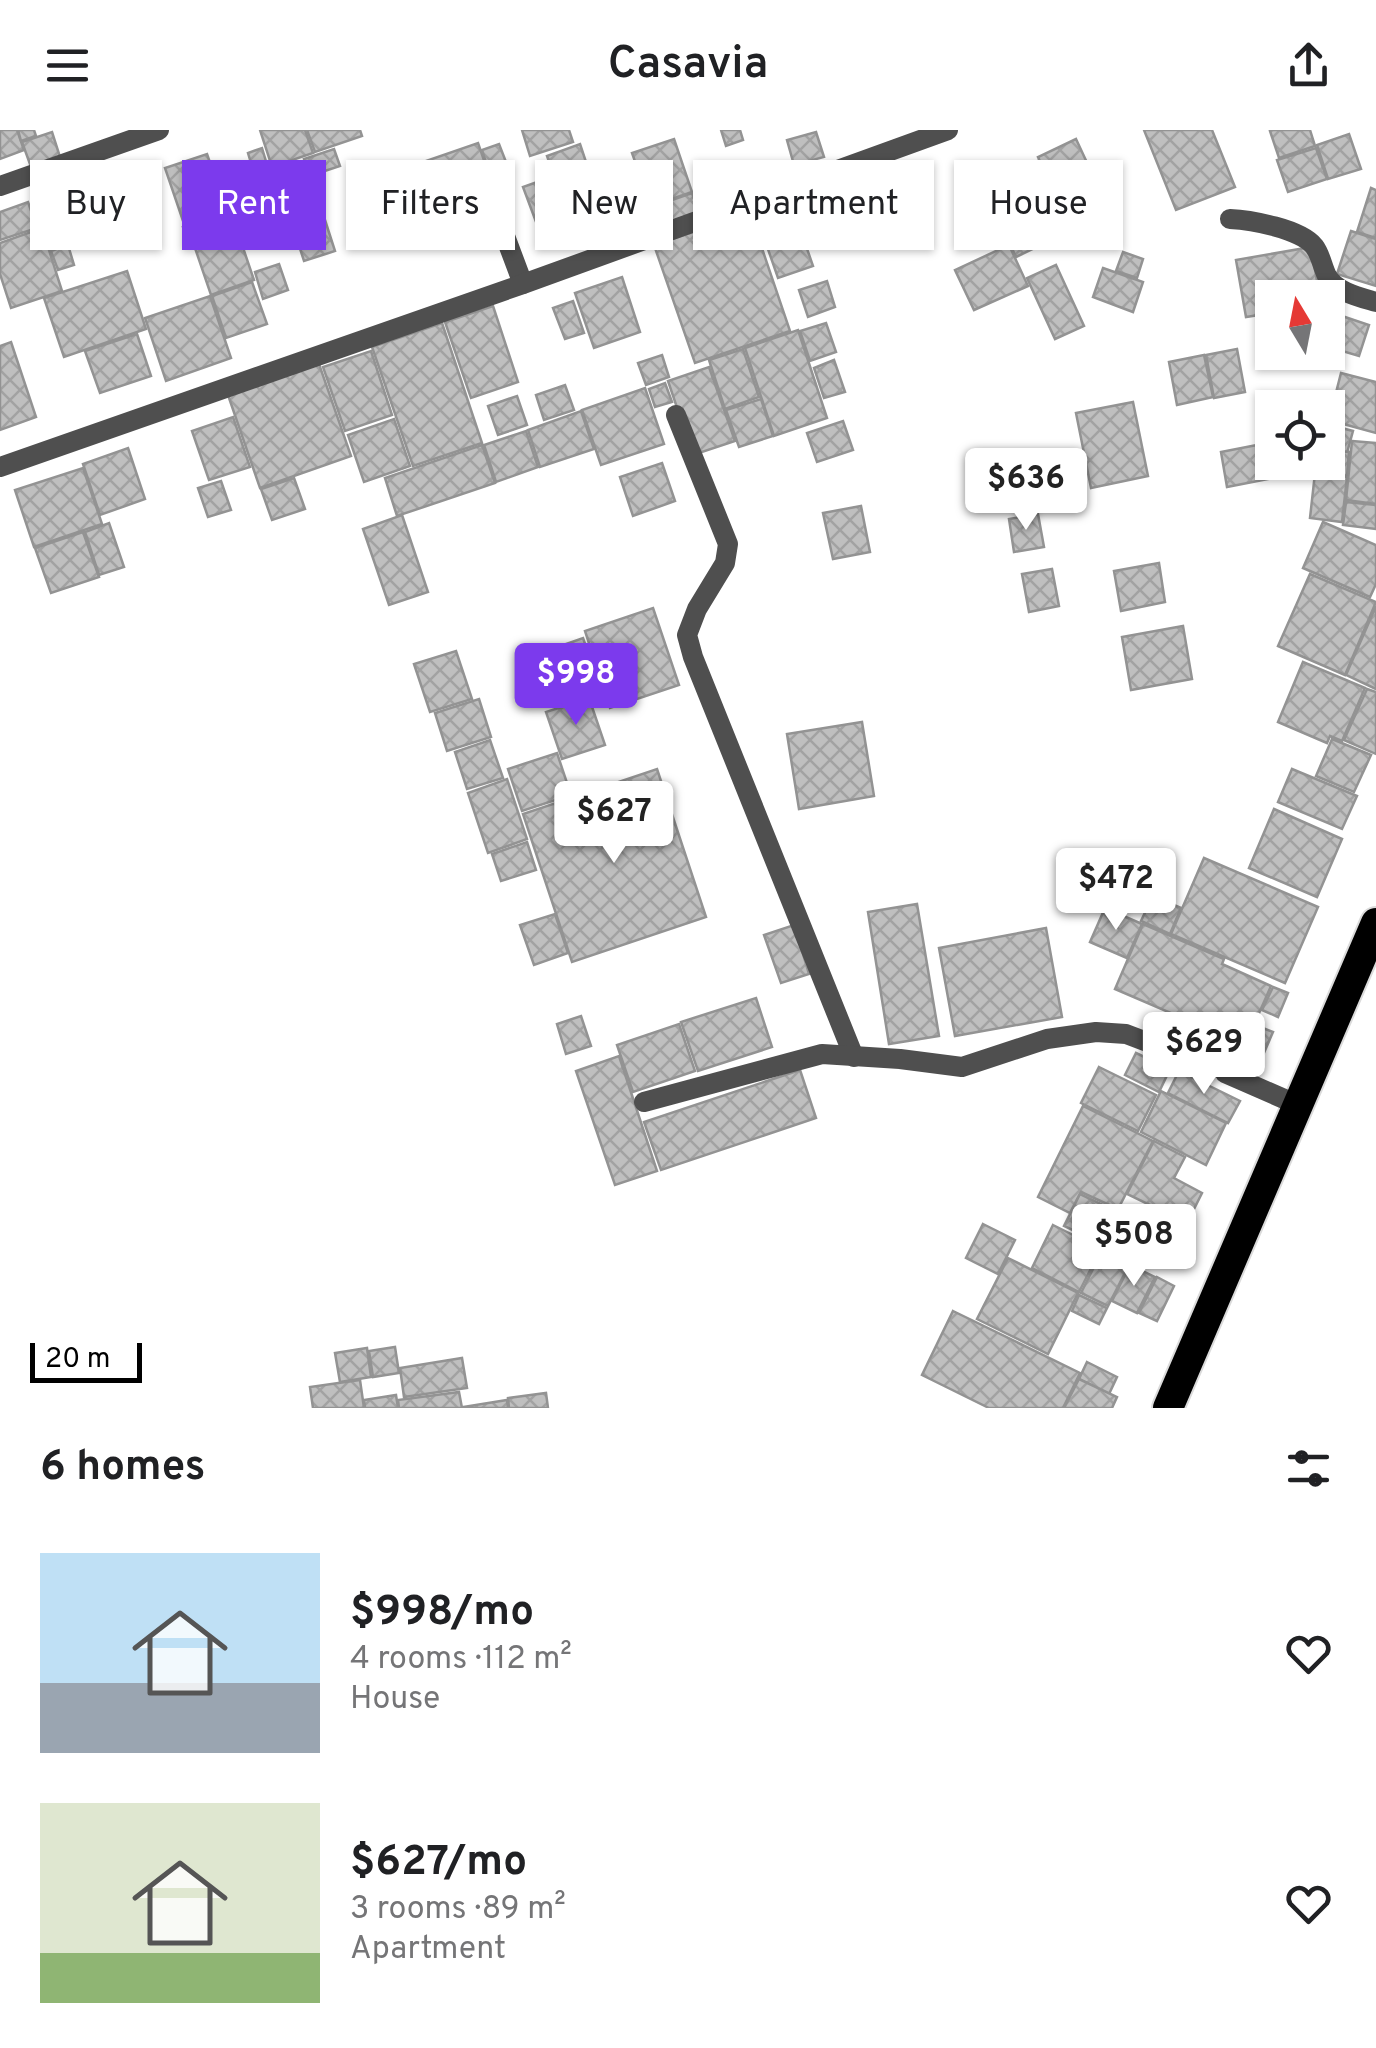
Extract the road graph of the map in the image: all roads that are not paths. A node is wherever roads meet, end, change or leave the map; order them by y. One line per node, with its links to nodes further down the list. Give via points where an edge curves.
1 (159, 130): 3 (street)
2 (948, 130): 6 (street)
3 (0, 186)
4 (1230, 220): 7 (street, via 1248,220 1312,244 1328,279)
5 (510, 250): 6 (street)
6 (523, 284): 9 (street)
7 (1376, 302)
8 (676, 415): 11 (street, via 728,544 688,634 693,657)
9 (0, 467)
10 (1376, 923): 13 (highway)
11 (854, 1056): 12 (street, via 822,1054); 13 (street, via 962,1067 1046,1039 1126,1034)
12 (644, 1102)
13 (1298, 1105): 14 (highway)
14 (1168, 1408)

